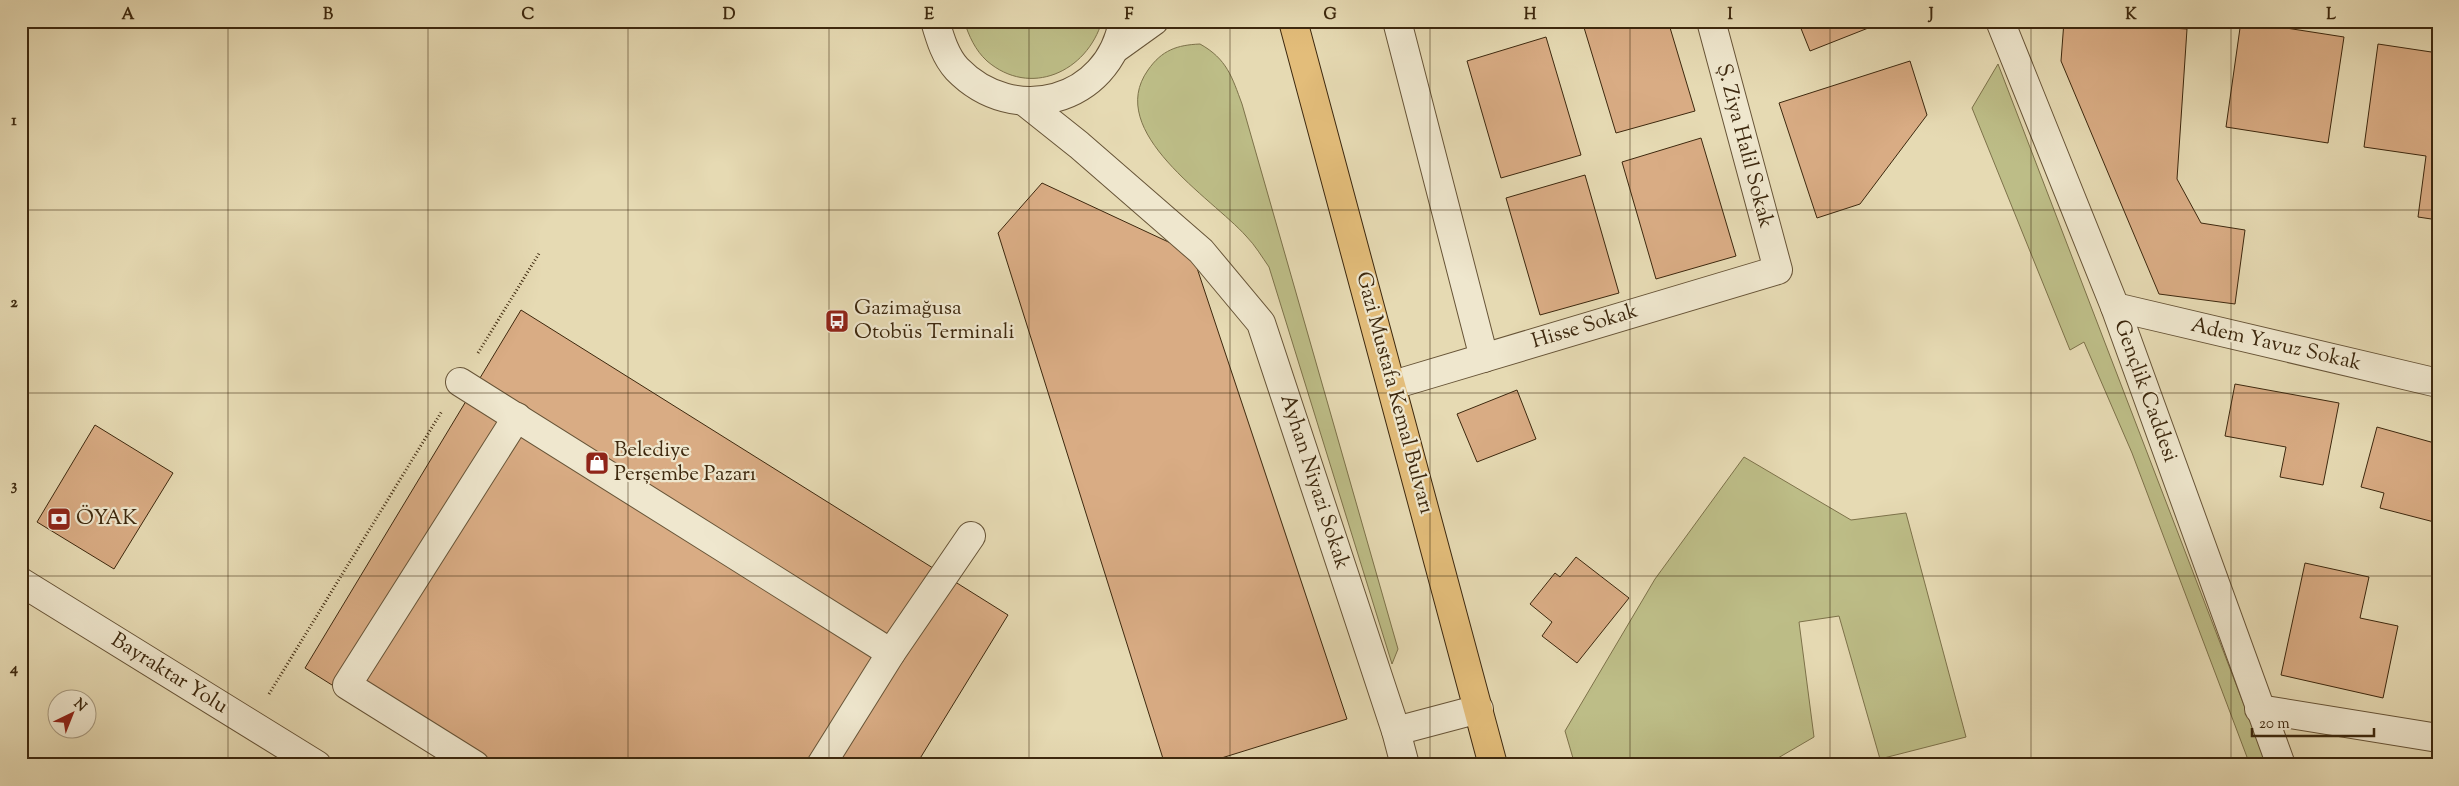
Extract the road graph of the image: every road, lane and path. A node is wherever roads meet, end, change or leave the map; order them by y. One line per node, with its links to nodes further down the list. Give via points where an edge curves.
1 (935, 21): 9 (street, via 942,45 956,68 976,86 999,98)
2 (1123, 21): 8 (street)
3 (1154, 21): 8 (street)
4 (1293, 21): 16 (main road, Gazi Mustafa Kemal Bulvarı)
5 (1397, 21): 13 (street)
6 (1711, 21): 11 (street, Ş. Ziya Halil Sokak)
7 (2000, 21): 12 (street, Gençlik Caddesi)
8 (1115, 49): 9 (street, via 1099,71 1078,89 1053,100)
9 (1025, 102): 24 (street, Ayhan Niyazi Sokak, via 1201,251 1261,323)
10 (540, 252): 14 (path)
11 (1778, 270): 13 (street, Hisse Sokak)
12 (2115, 308): 15 (street, Adem Yavuz Sokak); 22 (street, Gençlik Caddesi)
13 (1484, 358): 16 (street, Hisse Sokak)
14 (460, 382): 17 (street); 23 (path)
15 (2438, 383)
16 (1393, 385): 21 (main road, Gazi Mustafa Kemal Bulvarı)
17 (517, 417): 20 (street); 27 (street, via 348,685)
18 (970, 536): 20 (street)
19 (21, 582): 23 (street, Bayraktar Yolu)
20 (891, 653): 28 (street)
21 (1479, 709): 24 (street); 30 (main road, Gazi Mustafa Kemal Bulvarı)
22 (2259, 709): 25 (street); 31 (street, Gençlik Caddesi)
23 (250, 724): 26 (street, Bayraktar Yolu)
24 (1396, 731): 29 (street, Ayhan Niyazi Sokak)
25 (2438, 738)
26 (317, 765)
27 (475, 765)
28 (821, 765)
29 (1405, 765)
30 (1493, 765)
31 (2280, 765)

